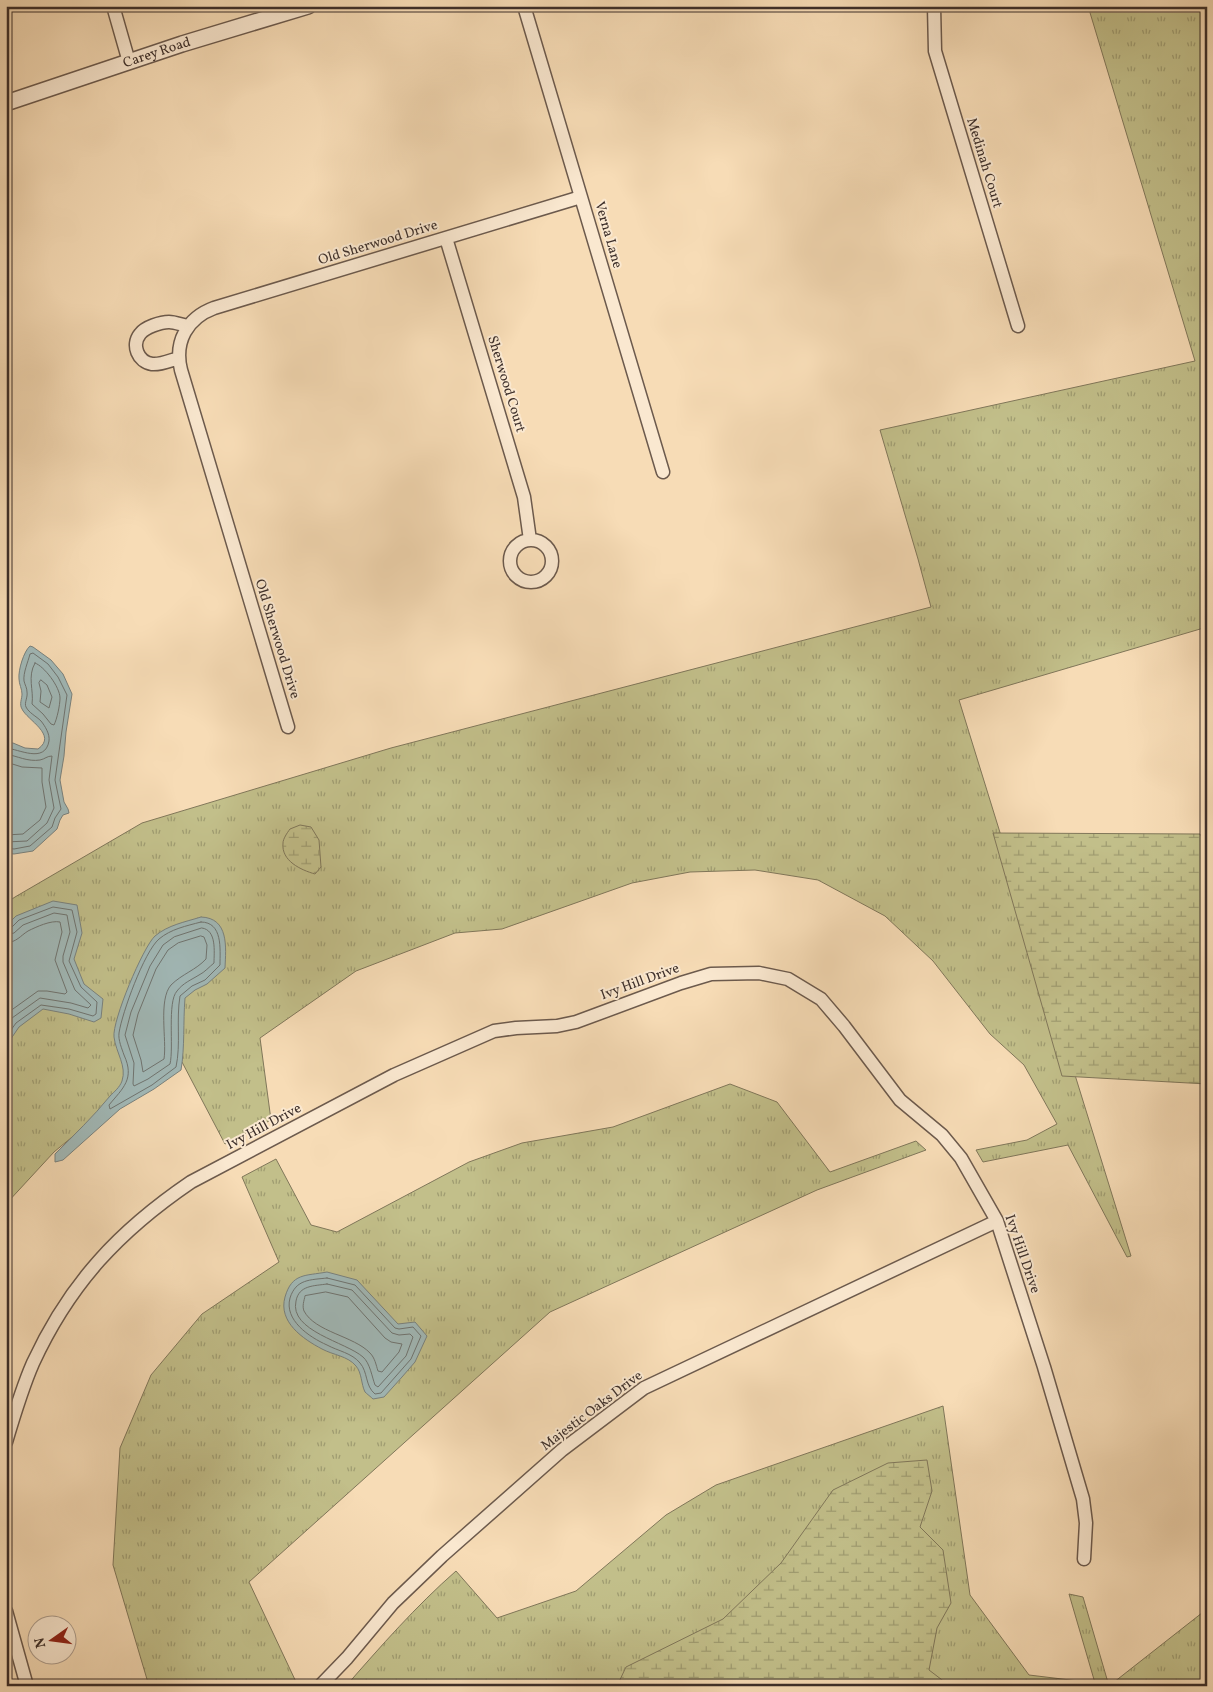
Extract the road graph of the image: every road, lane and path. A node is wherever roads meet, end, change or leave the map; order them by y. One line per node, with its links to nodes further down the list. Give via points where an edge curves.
1 (113, 6): 5 (street)
2 (308, 6): 5 (street, Carey Road)
3 (524, 6): 7 (street, Verna Lane)
4 (934, 6): 10 (street, Medinah Court, via 935,51)
5 (129, 62): 6 (street, Carey Road)
6 (6, 104)
7 (581, 197): 8 (street, Old Sherwood Drive); 12 (street, Verna Lane)
8 (446, 238): 9 (street, Old Sherwood Drive, via 214,308); 13 (street, Sherwood Court, via 524,497)
9 (188, 326): 11 (street, Old Sherwood Drive, via 180,342); 11 (street, via 168,322 148,328 136,342 139,356 149,364)
10 (1018, 326)
11 (179, 358): 14 (street, Old Sherwood Drive)
12 (663, 472)
13 (530, 540)
14 (288, 727)
15 (997, 1221): 16 (street, Ivy Hill Drive, via 961,1158 942,1135 900,1100 821,999 788,979 759,973 711,974 681,982 576,1022 494,1031 394,1076 191,1182 130,1228 99,1259 74,1291 33,1364); 17 (street, Ivy Hill Drive, via 1083,1500 1086,1524); 20 (street, Majestic Oaks Drive, via 644,1388 562,1450 442,1556 393,1603)
16 (6, 1442)
17 (1084, 1559)
18 (6, 1611): 19 (street)
19 (27, 1686)
20 (320, 1686)

